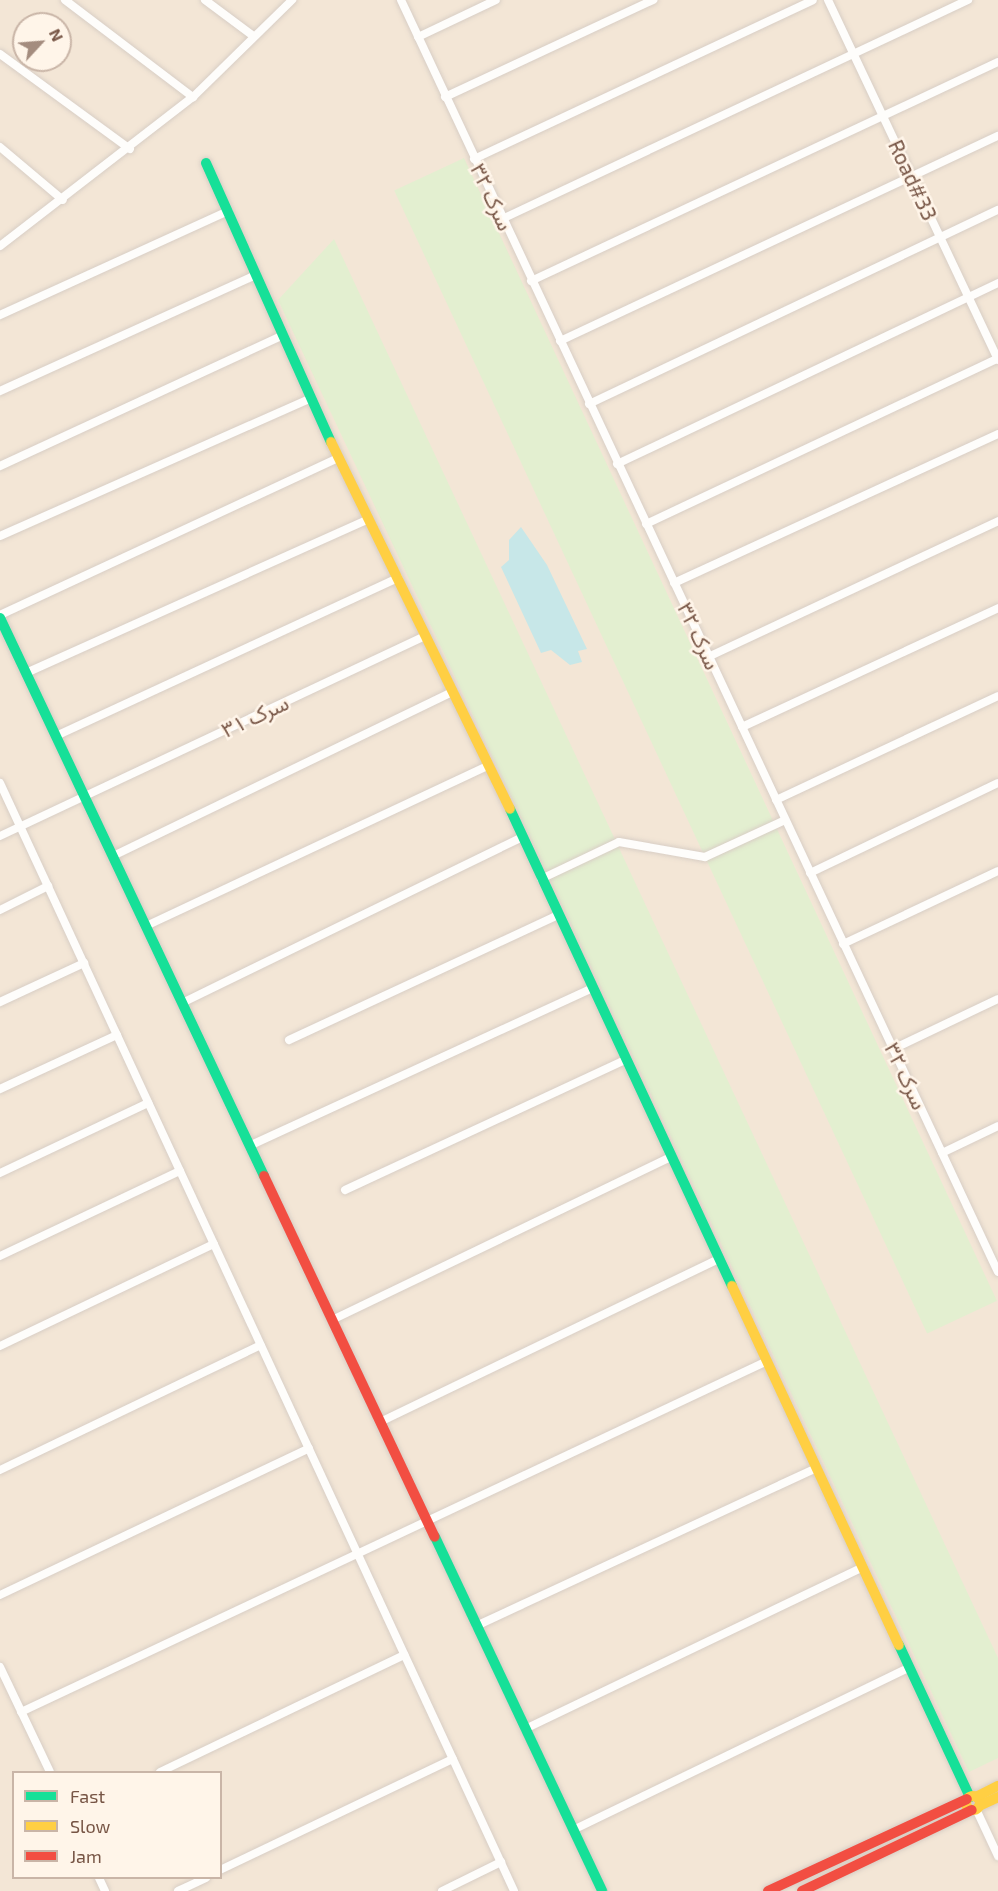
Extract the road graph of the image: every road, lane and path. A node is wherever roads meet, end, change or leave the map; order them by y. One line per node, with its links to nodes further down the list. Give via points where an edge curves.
1 (65, 0): 15 (street)
2 (205, 0): 10 (street)
3 (292, 0): 10 (street)
4 (401, 0): 11 (street, سرک ۳۲)
5 (496, 0): 11 (street)
6 (653, 0): 16 (street)
7 (813, 0): 21 (street)
8 (828, 0): 13 (street, Road#33)
9 (968, 0): 13 (street)
10 (252, 35): 15 (street)
11 (418, 37): 16 (street, سرک ۳۲)
12 (0, 54): 20 (street)
13 (854, 54): 17 (street, Road#33); 27 (street)
14 (998, 62): 17 (street)
15 (193, 97): 20 (street)
16 (445, 97): 21 (street, سرک ۳۲)
17 (883, 116): 23 (street, Road#33); 31 (street)
18 (998, 136): 23 (street)
19 (0, 147): 24 (street)
20 (130, 148): 24 (street)
21 (474, 159): 27 (street, سرک ۳۲)
22 (206, 163): 26 (street)
23 (911, 176): 28 (street, Road#33); 36 (street)
24 (63, 200): 29 (street)
25 (998, 210): 28 (street)
26 (228, 211): 30 (street); 34 (street)
27 (502, 219): 31 (street, سرک ۳۲)
28 (940, 237): 33 (street, Road#33); 40 (street)
29 (0, 246)
30 (256, 275): 35 (street); 38 (street)
31 (531, 280): 36 (street, سرک ۳۲)
32 (998, 283): 33 (street)
33 (968, 297): 37 (street, Road#33); 43 (street)
34 (0, 315)
35 (283, 335): 39 (street); 44 (street)
36 (560, 341): 40 (street, سرک ۳۲)
37 (998, 359): 47 (street)
38 (0, 391)
39 (312, 398): 42 (street); 48 (street)
40 (589, 404): 43 (street, سرک ۳۲)
41 (998, 434): 50 (street)
42 (338, 458): 45 (street); 52 (street)
43 (617, 464): 47 (street, سرک ۳۲)
44 (0, 466)
45 (368, 519): 49 (street); 55 (street)
46 (998, 521): 54 (street)
47 (646, 524): 50 (street, سرک ۳۲)
48 (0, 536)
49 (398, 578): 53 (street); 59 (street)
50 (674, 584): 54 (street, سرک ۳۲)
51 (998, 608): 58 (street)
52 (0, 616): 55 (street)
53 (425, 636): 56 (street); 63 (street, سرک ۳۱)
54 (708, 657): 58 (street, سرک ۳۲)
55 (26, 673): 59 (street)
56 (452, 692): 60 (street); 69 (street)
57 (998, 696): 64 (street)
58 (742, 727): 64 (street, سرک ۳۲)
59 (56, 736): 63 (street)
60 (489, 765): 68 (street); 76 (street)
61 (0, 783): 66 (street)
62 (998, 783): 71 (street)
63 (84, 796): 66 (street, سرک ۳۱); 69 (street)
64 (776, 800): 65 (street, سرک ۳۲)
65 (785, 820): 71 (street, سرک ۳۲); 72 (street, via 705,856 619,842)
66 (20, 826): 67 (street, سرک ۳۱); 73 (street)
67 (0, 836)
68 (522, 837): 72 (street); 82 (street)
69 (113, 856): 76 (street)
70 (998, 872): 77 (street)
71 (810, 873): 77 (street, سرک ۳۲)
72 (541, 879): 75 (street)
73 (48, 886): 74 (street); 78 (street)
74 (0, 910)
75 (558, 915): 79 (street); 84 (street)
76 (146, 926): 82 (street)
77 (843, 944): 85 (street, سرک ۳۲)
78 (84, 963): 81 (street); 83 (street)
79 (592, 988): 86 (street); 90 (street)
80 (998, 999): 85 (street)
81 (0, 1002)
82 (182, 1003): 90 (street)
83 (117, 1035): 87 (street); 88 (street)
84 (289, 1040)
85 (893, 1049): 91 (street, سرک ۳۲)
86 (625, 1060): 92 (street); 95 (street)
87 (0, 1089)
88 (148, 1102): 93 (street); 94 (street)
89 (998, 1126): 91 (street)
90 (249, 1146): 101 (street)
91 (942, 1153): 98 (street, سرک ۳۲)
92 (670, 1157): 99 (street); 101 (street)
93 (180, 1171): 96 (street); 97 (street)
94 (0, 1173)
95 (345, 1190)
96 (214, 1244): 102 (street); 103 (street)
97 (0, 1256)
98 (995, 1257): 100 (street, سرک ۳۲)
99 (718, 1259): 104 (street); 105 (street)
100 (998, 1272)
101 (332, 1320): 105 (street)
102 (261, 1345): 106 (street); 108 (street)
103 (0, 1346)
104 (765, 1362): 107 (street); 109 (street)
105 (380, 1422): 109 (street)
106 (309, 1449): 110 (street); 112 (street)
107 (815, 1469): 111 (street); 113 (street)
108 (0, 1470)
109 (428, 1524): 110 (street); 113 (street)
110 (359, 1558): 114 (street); 117 (street)
111 (861, 1568): 116 (street); 118 (street)
112 (0, 1595)
113 (476, 1626): 118 (street)
114 (404, 1655): 119 (street); 121 (street)
115 (0, 1666): 117 (street)
116 (908, 1668): 124 (street); 125 (street)
117 (21, 1712): 120 (street)
118 (525, 1730): 125 (street)
119 (453, 1759): 127 (street); 128 (street)
120 (49, 1771)
121 (164, 1771)
122 (998, 1786): 124 (street)
123 (998, 1797): 124 (street)
124 (973, 1803): 126 (street); 134 (street); 135 (street)
125 (573, 1830): 133 (street)
126 (998, 1856)
127 (501, 1862): 131 (street); 132 (street)
128 (222, 1869)
129 (204, 1879): 130 (street)
130 (178, 1891)
131 (442, 1891)
132 (514, 1891)
133 (602, 1891)
134 (768, 1891)
135 (802, 1891)

